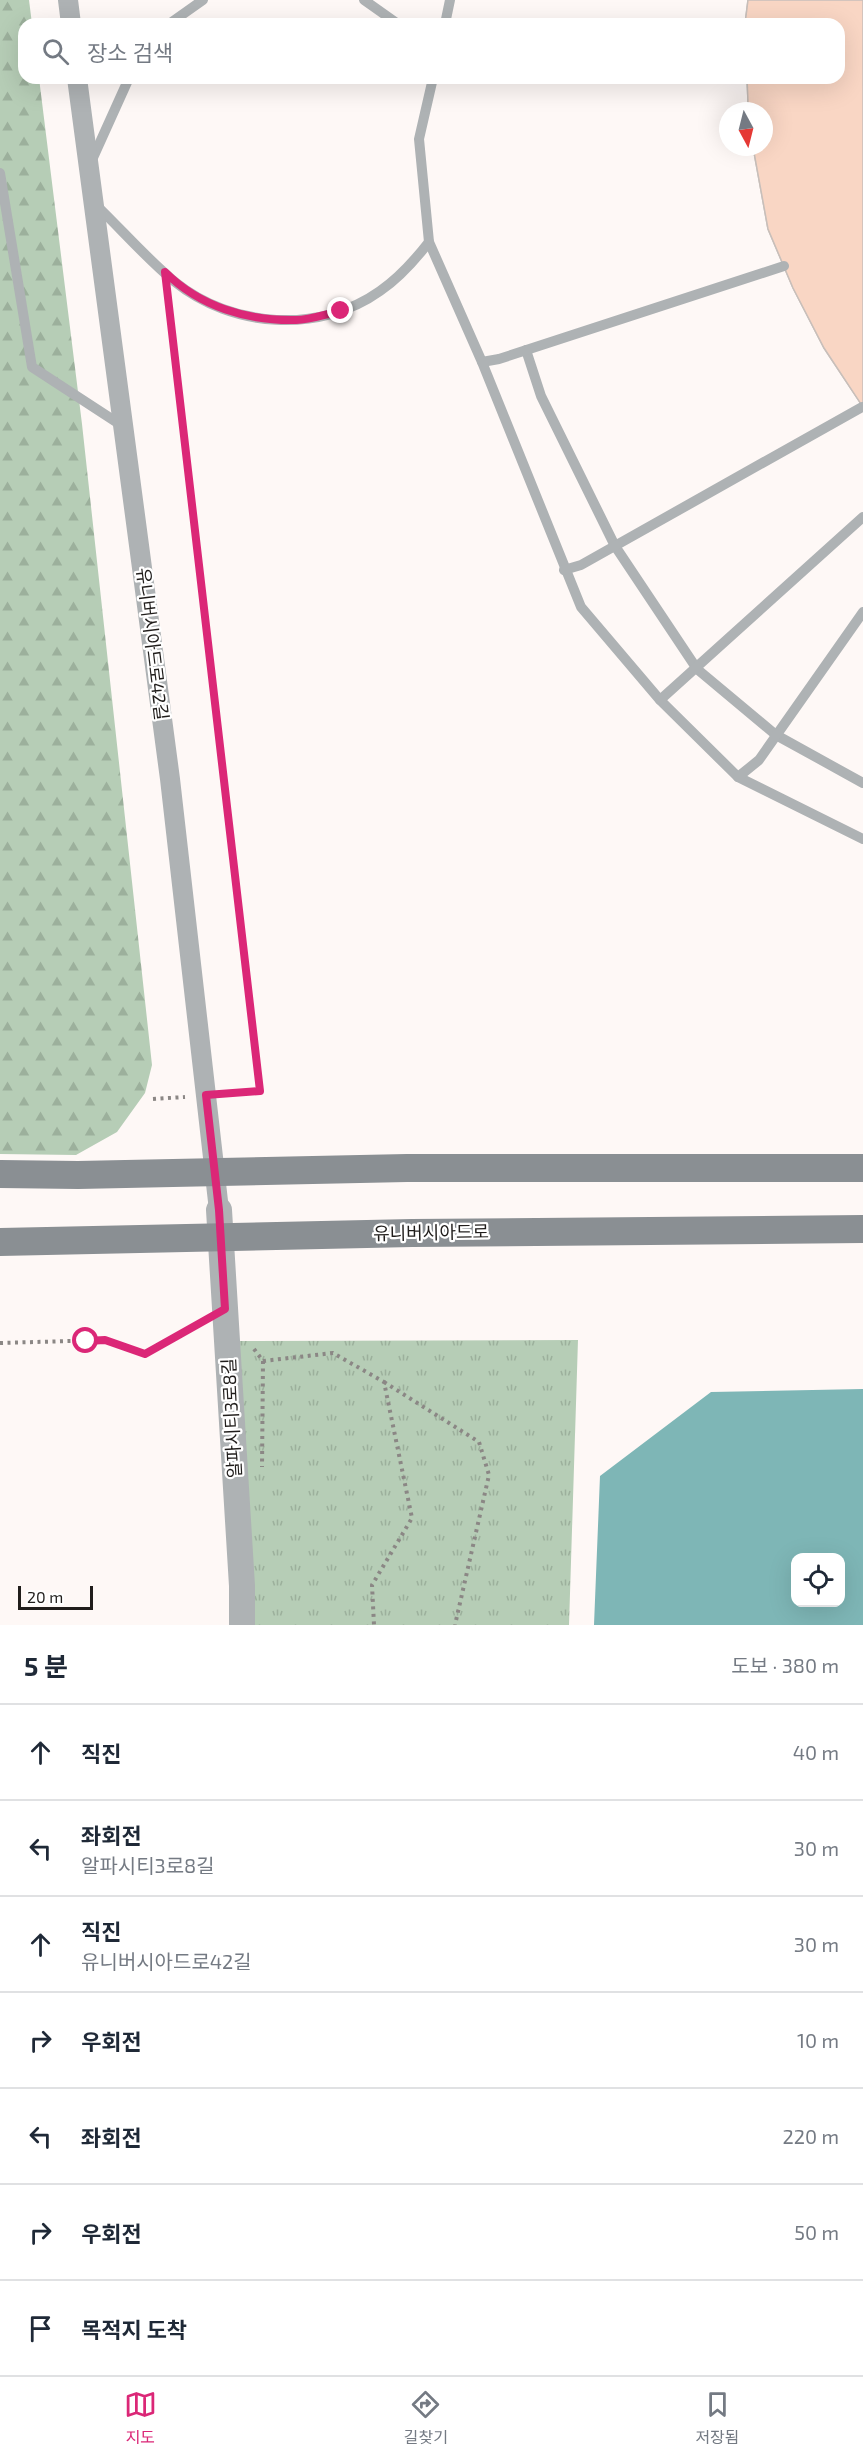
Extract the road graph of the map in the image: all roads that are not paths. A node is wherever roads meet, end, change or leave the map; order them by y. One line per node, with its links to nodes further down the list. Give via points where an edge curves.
1 (69, 0): 5 (street)
2 (203, 0): 6 (lane)
3 (364, 0): 7 (lane)
4 (450, 0): 8 (lane)
5 (70, 18)
6 (178, 18)
7 (390, 18)
8 (446, 18)
9 (79, 84): 12 (street, 유니버시아드로42길)
10 (126, 84): 12 (lane)
11 (432, 84): 15 (lane, via 419,139)
12 (88, 168): 14 (street, 유니버시아드로42길)
13 (0, 173): 20 (lane, via 32,367)
14 (93, 202): 15 (lane, via 175,282 212,305 254,318 298,320 341,311 380,291); 20 (street, 유니버시아드로42길)
15 (429, 242): 18 (lane)
16 (784, 266): 17 (lane)
17 (526, 350): 18 (lane); 22 (lane, via 541,396)
18 (482, 362): 23 (lane)
19 (862, 407): 22 (lane)
20 (124, 427): 32 (street, 유니버시아드로42길, via 170,779)
21 (863, 517): 25 (lane)
22 (615, 546): 23 (lane); 25 (lane)
23 (564, 570): 26 (lane, via 581,607)
24 (863, 612): 27 (lane)
25 (697, 669): 26 (lane); 27 (lane)
26 (660, 700): 28 (lane)
27 (776, 735): 28 (lane, via 759,760); 29 (lane)
28 (738, 777): 30 (lane)
29 (863, 783)
30 (863, 839)
31 (863, 1167): 32 (main road)
32 (214, 1171): 33 (main road); 34 (street, 유니버시아드로42길)
33 (0, 1174)
34 (219, 1224): 35 (main road, 유니버시아드로); 36 (main road, 유니버시아드로); 37 (street, 알파시티3로8길)
35 (863, 1229)
36 (0, 1242)
37 (242, 1625)

